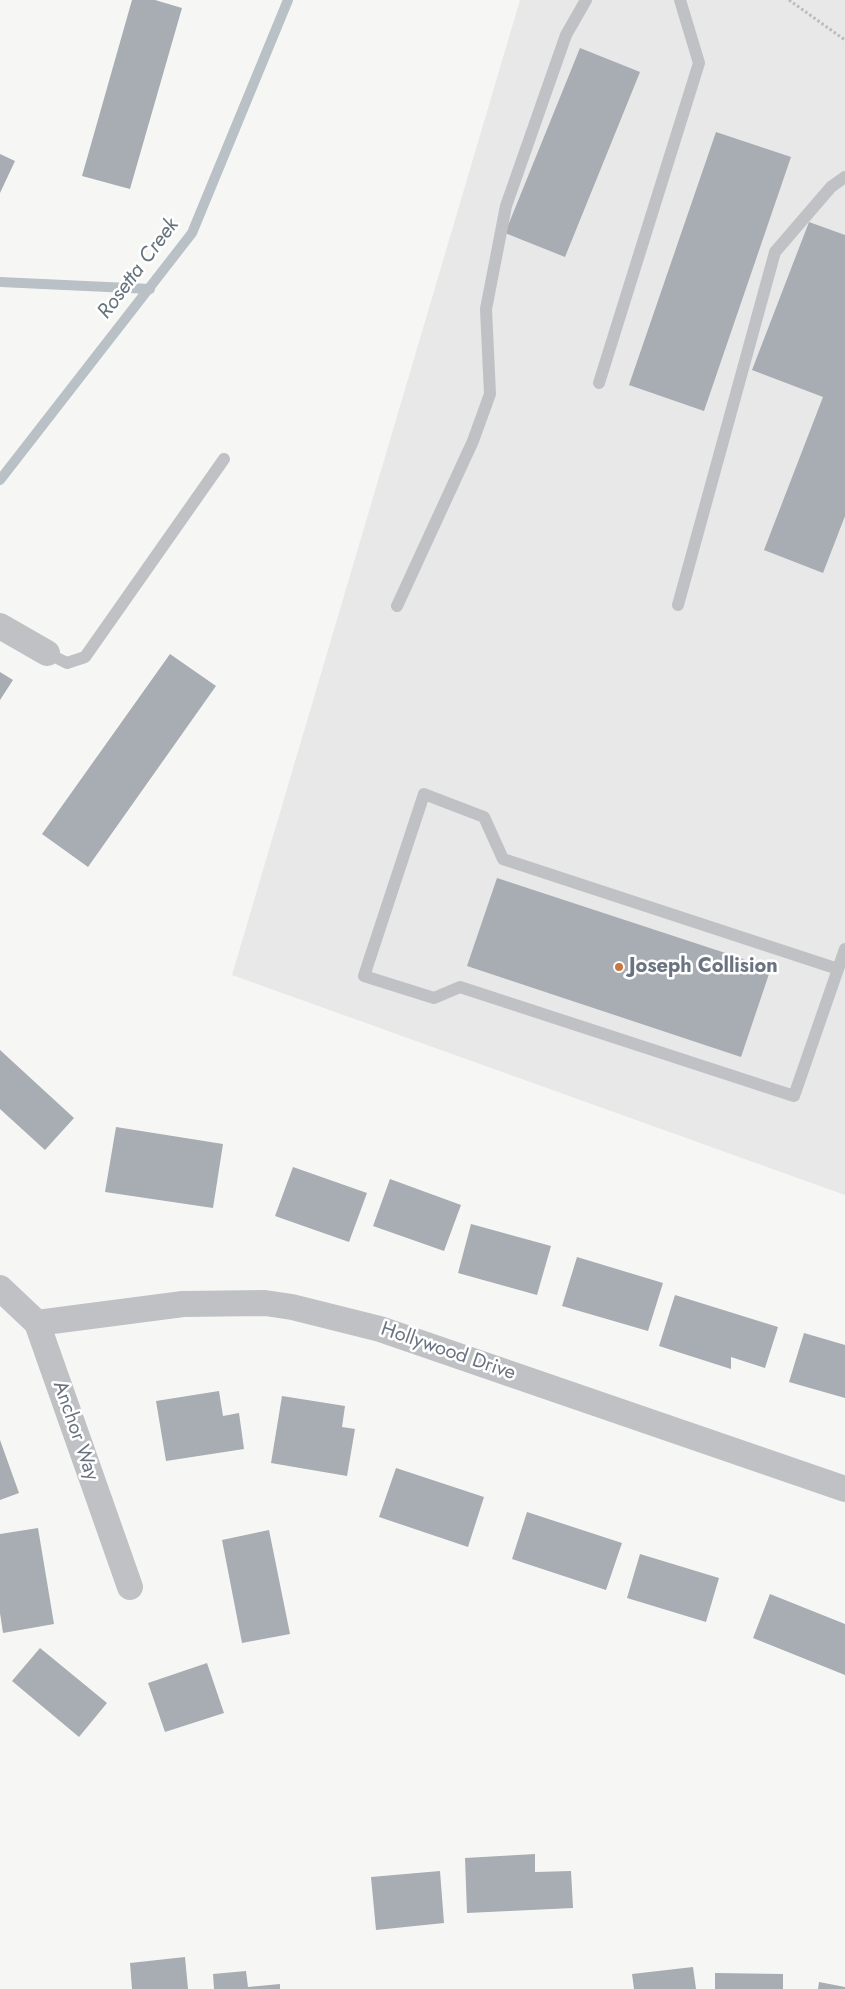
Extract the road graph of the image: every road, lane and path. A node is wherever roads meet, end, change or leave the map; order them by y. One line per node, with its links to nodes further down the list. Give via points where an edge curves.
1 (586, 0): 9 (lane, via 566,35 506,206 486,310 490,394 473,441)
2 (680, 0): 6 (lane, via 699,63)
3 (789, 0): 4 (path)
4 (845, 40)
5 (845, 177): 8 (lane, via 831,187 775,252)
6 (599, 383)
7 (224, 458): 11 (lane, via 85,657 66,663)
8 (678, 605)
9 (398, 606)
10 (0, 626): 11 (street)
11 (47, 653)
12 (845, 948): 13 (lane)
13 (838, 969): 13 (lane, via 794,1096 460,987 434,998 364,976 424,794 484,818 503,858)
14 (0, 1288): 15 (street, Anchor Way)
15 (37, 1323): 16 (street, Hollywood Drive, via 183,1304 265,1303 292,1307 380,1328); 17 (street, Anchor Way)
16 (845, 1489)
17 (130, 1587)

